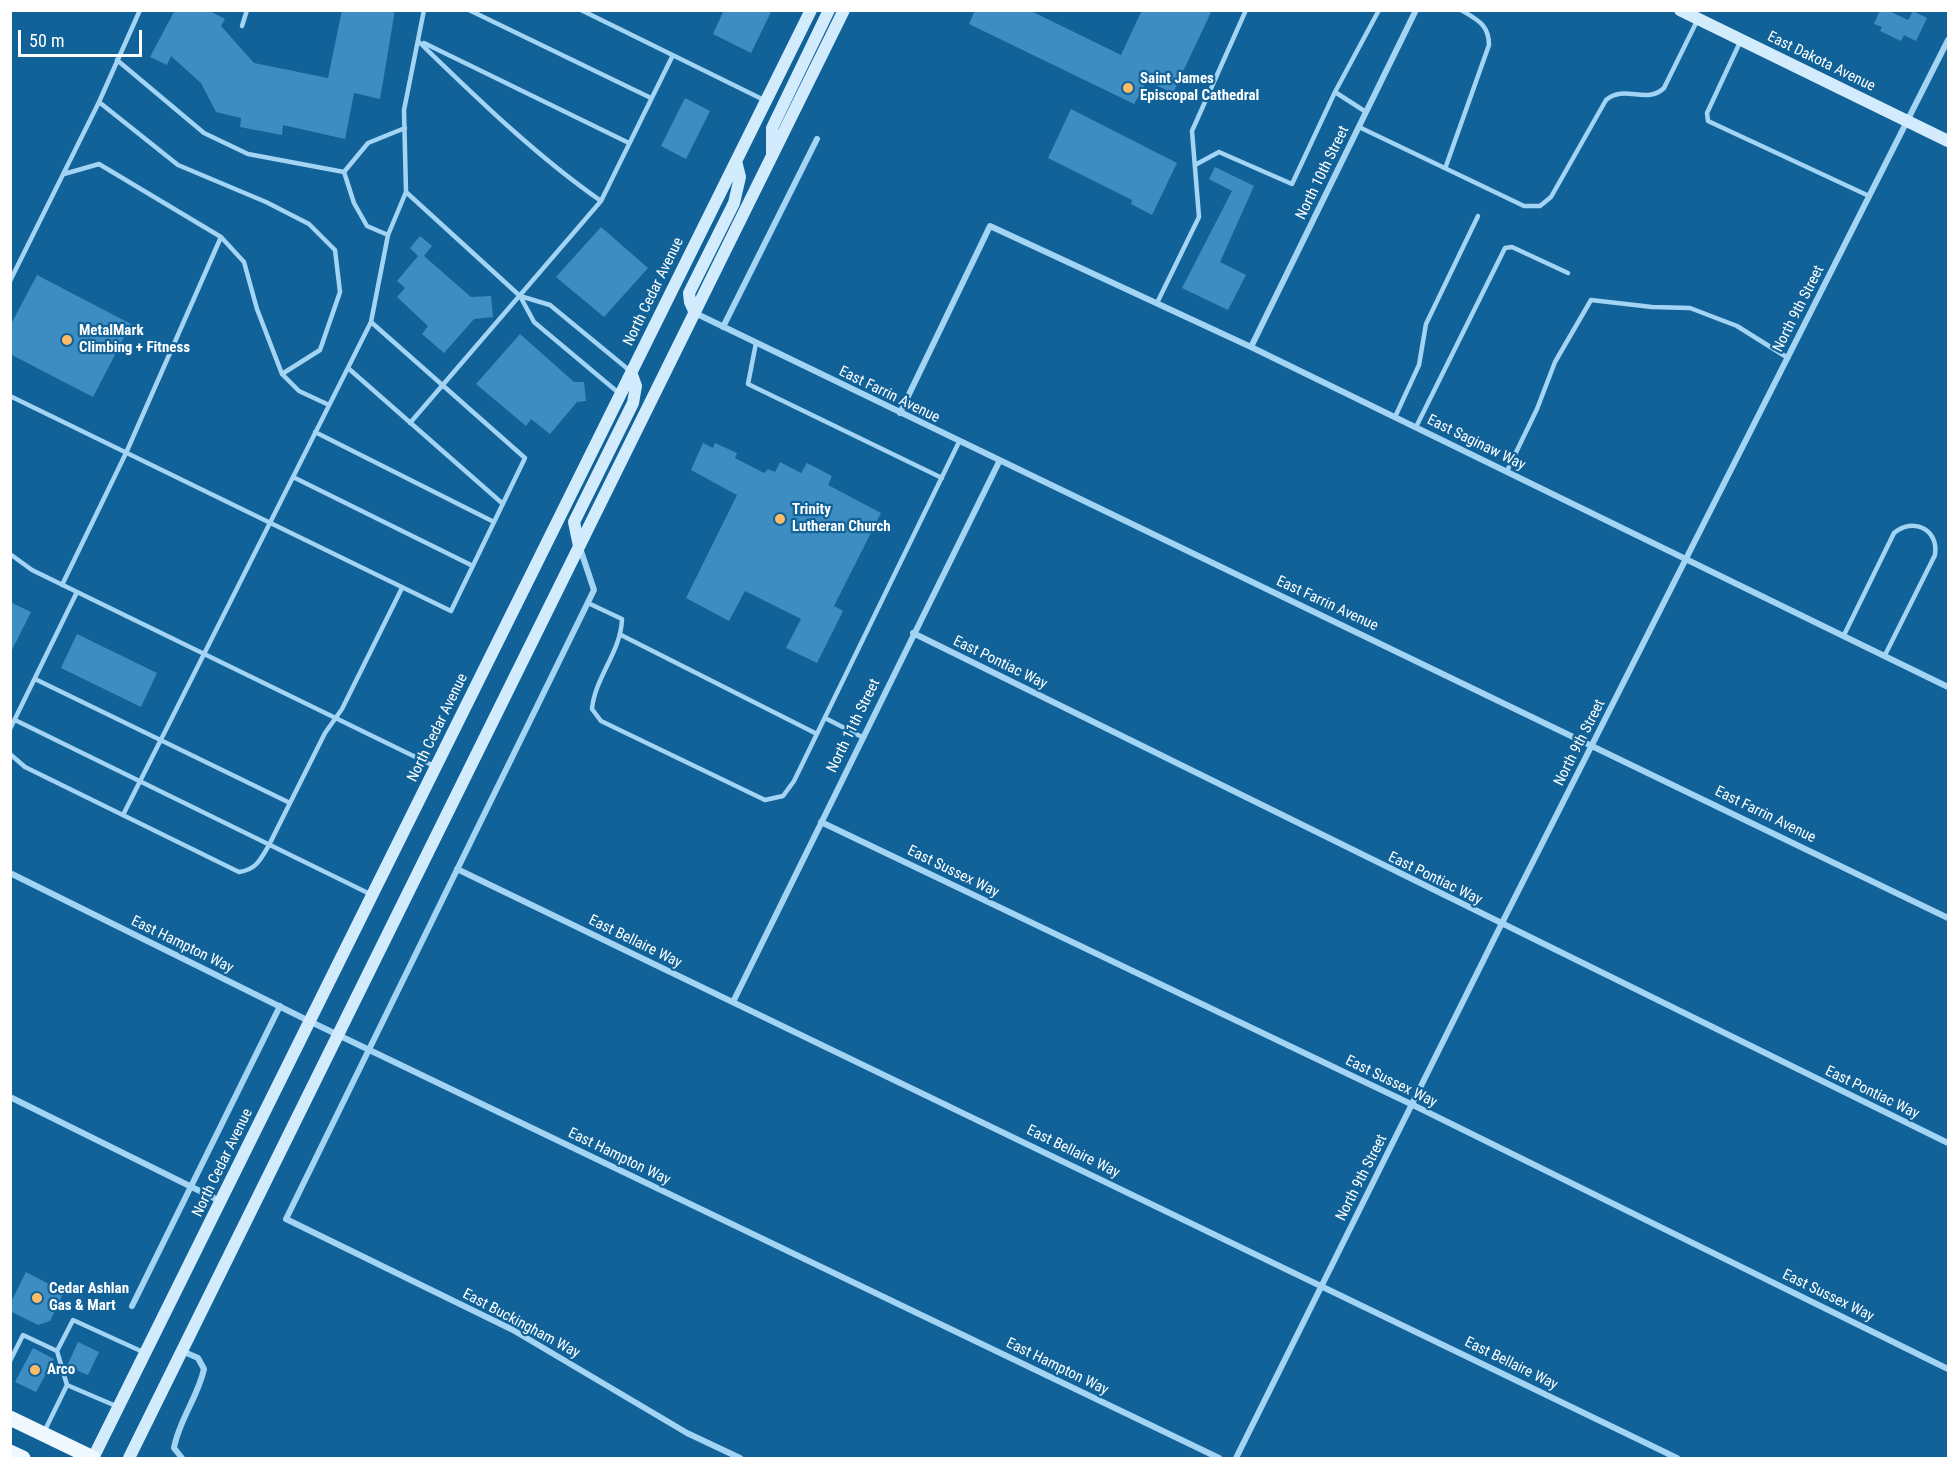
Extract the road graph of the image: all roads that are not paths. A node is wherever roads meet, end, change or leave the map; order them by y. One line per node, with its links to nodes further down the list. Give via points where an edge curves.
1 (140, 10): 20 (lane)
2 (246, 10): 15 (lane)
3 (424, 10): 16 (lane)
4 (469, 10): 22 (lane)
5 (581, 10): 19 (lane)
6 (811, 10): 23 (main road, North Cedar Avenue)
7 (829, 10): 32 (main road, via 776,117 770,142)
8 (844, 10): 32 (main road)
9 (1246, 10): 34 (lane, via 1192,131)
10 (1379, 10): 21 (lane)
11 (1416, 10): 25 (street, North 10th Street)
12 (1461, 10): 35 (lane, via 1482,22 1490,45)
13 (1680, 10): 14 (main road, East Dakota Avenue)
14 (1698, 19): 17 (main road, East Dakota Avenue); 35 (lane, via 1664,88 1648,97 1613,93 1551,197 1540,206 1524,206)
15 (242, 26)
16 (418, 40): 28 (lane, via 404,110); 31 (lane); 40 (lane, via 470,91)
17 (1741, 40): 26 (main road, East Dakota Avenue); 39 (lane, via 1707,113 1708,121)
18 (1948, 40): 26 (street, North 9th Street)
19 (672, 57): 22 (lane); 23 (lane)
20 (117, 60): 24 (lane); 36 (lane, via 204,133 248,154)
21 (1335, 92): 25 (lane); 34 (lane, via 1292,184 1219,152)
22 (651, 98): 31 (lane)
23 (766, 101): 33 (main road, North Cedar Avenue)
24 (99, 102): 37 (lane); 56 (lane, via 178,165 309,224 335,250 340,292 320,350)
25 (1366, 112): 27 (street, North 10th Street)
26 (1907, 121): 30 (main road, East Dakota Avenue); 39 (street, North 9th Street)
27 (1359, 127): 35 (lane); 52 (street, North 10th Street)
28 (405, 128): 36 (lane, via 368,143); 38 (lane)
29 (817, 139): 50 (street)
30 (1948, 141)
31 (629, 143): 40 (lane)
32 (772, 156): 48 (main road)
33 (736, 160): 48 (main road, via 740,177 734,203 689,293); 55 (main road, North Cedar Avenue)
34 (1195, 165): 47 (lane, via 1199,218)
35 (1446, 166)
36 (344, 171): 42 (lane, via 354,203 367,225)
37 (64, 174): 43 (lane, via 99,164); 45 (lane)
38 (406, 192): 42 (lane); 46 (lane)
39 (1869, 196): 53 (street, North 9th Street)
40 (602, 201): 46 (lane)
41 (1478, 216): 62 (lane, via 1426,324 1419,365)
42 (388, 235): 49 (lane)
43 (221, 237): 56 (lane, via 244,262); 67 (lane)
44 (1568, 273): 64 (lane, via 1512,247 1505,248)
45 (10, 281)
46 (520, 296): 55 (lane, via 550,305); 57 (lane); 58 (lane, via 534,322)
47 (1157, 303): 52 (street, East Saginaw Way); 61 (street, East Saginaw Way, via 990,226)
48 (695, 313): 50 (street, East Farrin Avenue); 75 (main road)
49 (371, 322): 54 (lane); 57 (lane)
50 (723, 327): 51 (street, East Farrin Avenue)
51 (756, 343): 61 (street, East Farrin Avenue); 71 (lane, via 748,384)
52 (1251, 347): 62 (street, East Saginaw Way)
53 (1788, 358): 69 (lane, via 1737,326 1690,308 1591,300 1555,362); 77 (street, North 9th Street)
54 (348, 368): 60 (lane); 63 (lane)
55 (631, 372): 58 (main road, North Cedar Avenue); 75 (main road, via 636,394 574,522)
56 (282, 374): 60 (lane, via 299,391)
57 (443, 385): 63 (lane); 72 (lane, via 525,458)
58 (620, 395): 99 (main road, North Cedar Avenue)
59 (10, 396): 67 (lane)
60 (329, 405): 65 (lane)
61 (900, 413): 66 (street, East Farrin Avenue)
62 (1395, 417): 64 (street, East Saginaw Way)
63 (410, 423): 72 (lane)
64 (1416, 427): 69 (street, East Saginaw Way)
65 (315, 432): 70 (lane); 73 (lane)
66 (959, 442): 68 (street, East Farrin Avenue); 71 (lane)
67 (126, 453): 74 (lane); 79 (lane)
68 (999, 462): 83 (street, North 11th Street); 97 (street, East Farrin Avenue)
69 (1507, 471): 77 (street, East Saginaw Way)
70 (293, 477): 74 (lane); 78 (lane)
71 (942, 478): 90 (lane)
72 (503, 504): 73 (lane)
73 (494, 522): 78 (lane)
74 (270, 523): 80 (lane); 86 (lane)
75 (579, 546): 82 (street, via 594,590); 113 (main road)
76 (10, 554): 79 (lane)
77 (1686, 559): 85 (street, East Saginaw Way); 97 (street, North 9th Street)
78 (472, 566): 80 (lane, via 451,611)
79 (62, 585): 81 (lane)
80 (402, 588): 91 (lane)
81 (76, 592): 86 (lane); 88 (lane)
82 (588, 603): 84 (lane, via 622,619); 105 (street)
83 (913, 633): 95 (street, North 11th Street); 109 (street, East Pontiac Way)
84 (621, 635): 94 (lane); 94 (lane, via 593,696 592,708 601,721 765,800 783,796)
85 (1844, 635): 87 (street, East Saginaw Way); 87 (lane, via 1894,534 1901,527 1912,525 1926,529 1934,537 1935,555)
86 (204, 654): 91 (lane); 96 (lane)
87 (1885, 655): 89 (street, East Saginaw Way)
88 (35, 679): 92 (lane); 96 (lane)
89 (1948, 687)
90 (825, 718): 94 (lane); 95 (lane)
91 (335, 719): 99 (lane); 101 (lane)
92 (15, 720): 93 (lane); 100 (lane)
93 (10, 729)
94 (817, 734)
95 (862, 737): 103 (street, North 11th Street)
96 (160, 740): 100 (lane); 101 (lane)
97 (1593, 744): 108 (street, East Farrin Avenue); 109 (street, North 9th Street)
98 (10, 754): 102 (lane, via 25,767)
99 (435, 767): 107 (main road, North Cedar Avenue)
100 (140, 781): 102 (lane); 104 (lane)
101 (290, 803): 104 (lane)
102 (123, 815): 104 (lane, via 239,872 250,871)
103 (821, 822): 110 (street, North 11th Street); 116 (street, East Sussex Way)
104 (270, 845): 107 (lane)
105 (457, 869): 110 (street, East Bellaire Way); 114 (street)
106 (10, 873): 111 (street, East Hampton Way)
107 (372, 895): 112 (main road, North Cedar Avenue)
108 (1948, 918)
109 (1501, 925): 116 (street, North 9th Street); 117 (street, East Pontiac Way)
110 (733, 1002): 120 (street, East Bellaire Way)
111 (280, 1006): 112 (street, East Hampton Way); 118 (street)
112 (309, 1021): 113 (street, East Hampton Way); 119 (main road, North Cedar Avenue)
113 (337, 1034): 114 (street, East Hampton Way); 122 (main road)
114 (369, 1050): 136 (street, East Buckingham Way, via 286,1219 513,1330 687,1433); 137 (street, East Hampton Way)
115 (10, 1097): 118 (street)
116 (1413, 1105): 120 (street, North 9th Street); 126 (street, East Sussex Way)
117 (1948, 1143)
118 (191, 1186): 119 (street); 121 (street)
119 (221, 1201): 124 (main road, North Cedar Avenue)
120 (1321, 1285): 138 (street, North 9th Street); 139 (street, East Bellaire Way)
121 (132, 1306)
122 (182, 1350): 134 (main road); 135 (street, via 198,1358 204,1369 177,1433 174,1448)
123 (57, 1351): 124 (lane, via 73,1320); 125 (lane, via 23,1335); 127 (lane)
124 (145, 1353): 128 (main road, North Cedar Avenue)
125 (10, 1361)
126 (1948, 1369)
127 (67, 1385): 128 (lane); 130 (lane)
128 (118, 1408): 133 (main road, North Cedar Avenue)
129 (10, 1418): 130 (main road)
130 (43, 1434): 133 (main road)
131 (10, 1452): 132 (main road)
132 (23, 1458)
133 (93, 1458)
134 (129, 1458)
135 (182, 1458)
136 (740, 1458)
137 (1219, 1458)
138 (1236, 1458)
139 (1677, 1458)

